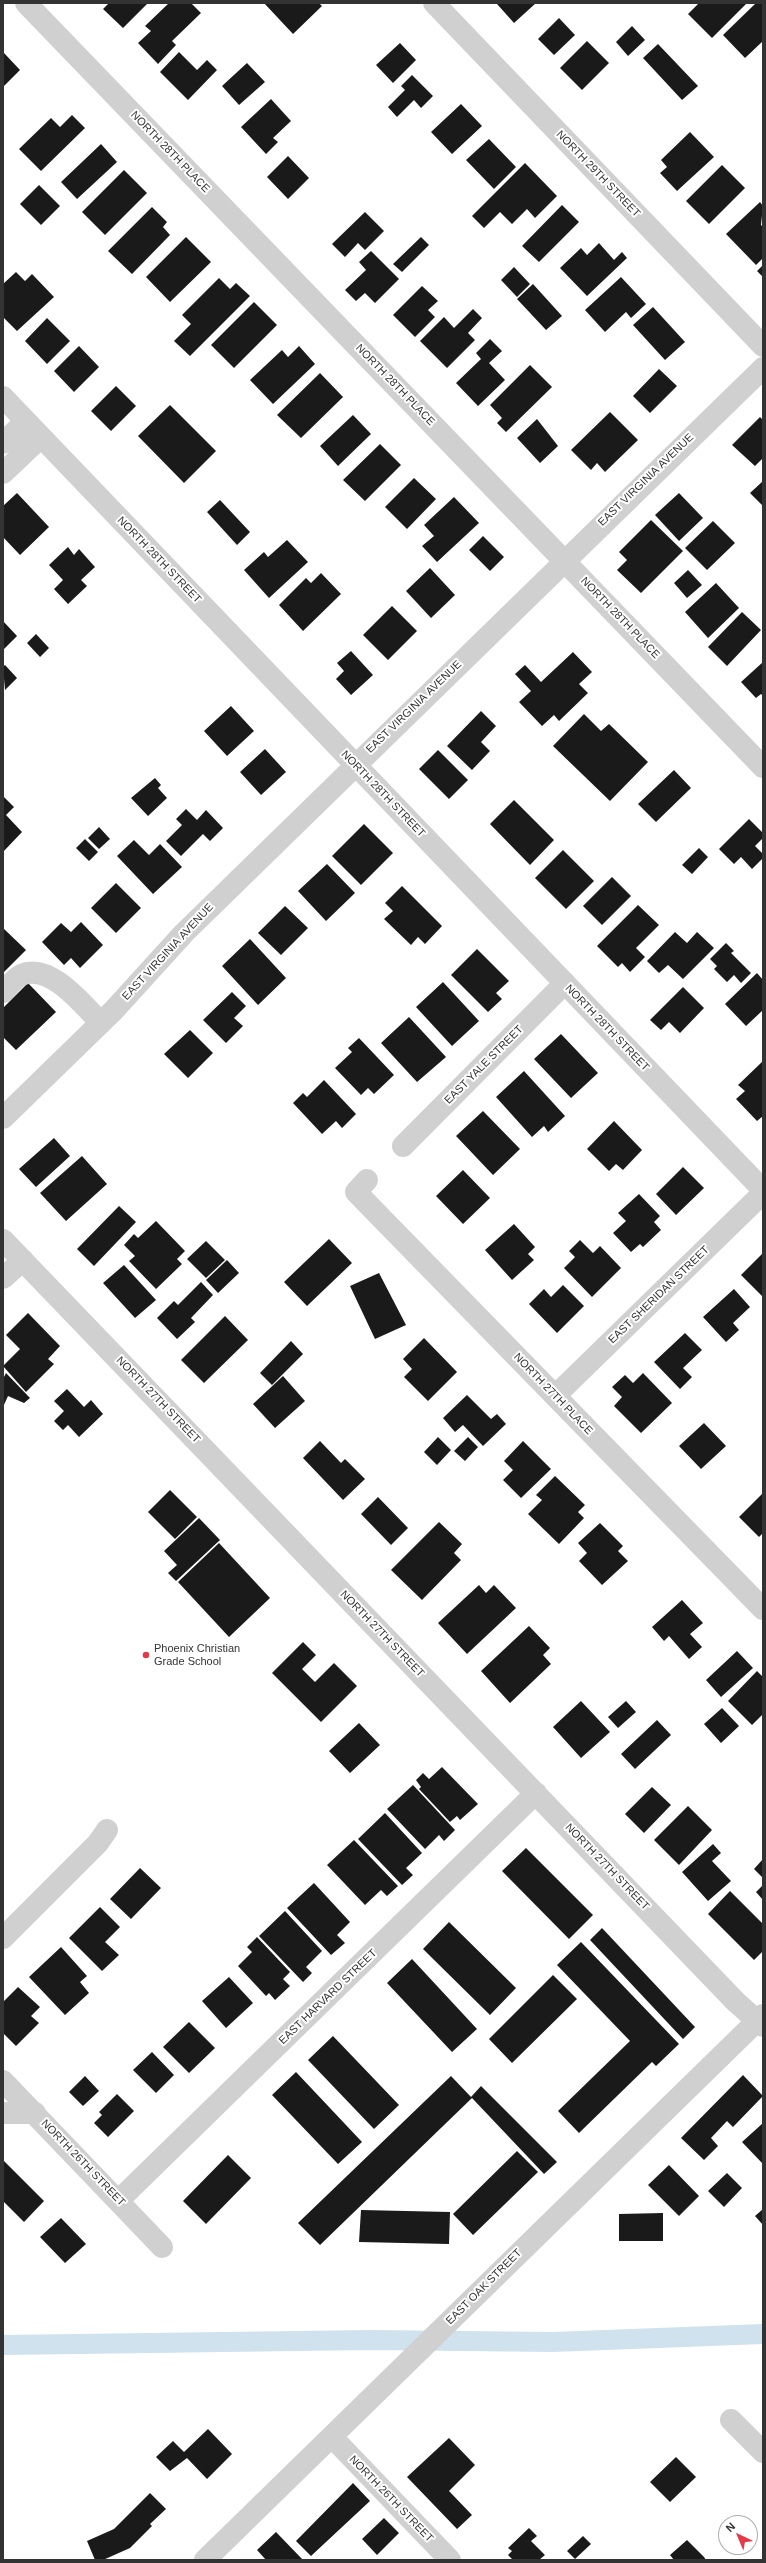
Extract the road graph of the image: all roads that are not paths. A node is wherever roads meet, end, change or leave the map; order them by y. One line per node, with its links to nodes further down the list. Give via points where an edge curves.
1 (26, 3): 10 (street, NORTH 28TH PLACE)
2 (434, 3): 3 (street, NORTH 29TH STREET)
3 (763, 346)
4 (763, 368): 10 (street, EAST VIRGINIA AVENUE)
5 (3, 397): 6 (street, NORTH 28TH STREET)
6 (26, 421): 7 (street, NORTH 28TH STREET); 8 (street)
7 (41, 438): 9 (street); 11 (street, NORTH 28TH STREET)
8 (3, 443)
9 (3, 473)
10 (563, 560): 11 (street, EAST VIRGINIA AVENUE); 12 (street, NORTH 28TH PLACE)
11 (354, 765): 13 (street, NORTH 28TH STREET); 15 (street, EAST VIRGINIA AVENUE, via 184,933)
12 (763, 767)
13 (565, 983): 17 (street, EAST YALE STREET); 19 (street, NORTH 28TH STREET)
14 (3, 992): 15 (street, via 21,975 42,973 64,986)
15 (101, 1023): 16 (street, EAST VIRGINIA AVENUE)
16 (3, 1118)
17 (403, 1146)
18 (367, 1180): 23 (street, NORTH 27TH PLACE, via 356,1192)
19 (763, 1192): 23 (street, EAST SHERIDAN STREET)
20 (3, 1240): 21 (street, NORTH 27TH STREET)
21 (22, 1260): 22 (street); 25 (street, NORTH 27TH STREET)
22 (3, 1278)
23 (555, 1396): 24 (street, NORTH 27TH PLACE)
24 (763, 1609)
25 (536, 1793): 28 (street, NORTH 27TH STREET, via 736,2002); 32 (street, EAST HARVARD STREET)
26 (106, 1830): 27 (street, via 98,1843)
27 (3, 1938)
28 (761, 2021): 35 (street, EAST OAK STREET)
29 (3, 2081): 31 (street, NORTH 26TH STREET)
30 (3, 2113): 31 (street)
31 (35, 2113): 32 (street, NORTH 26TH STREET)
32 (119, 2200): 33 (street, NORTH 26TH STREET)
33 (162, 2247)
34 (731, 2420): 36 (street)
35 (332, 2437): 37 (street, EAST OAK STREET); 38 (street, NORTH 26TH STREET)
36 (763, 2452)
37 (205, 2560)
38 (450, 2560)

